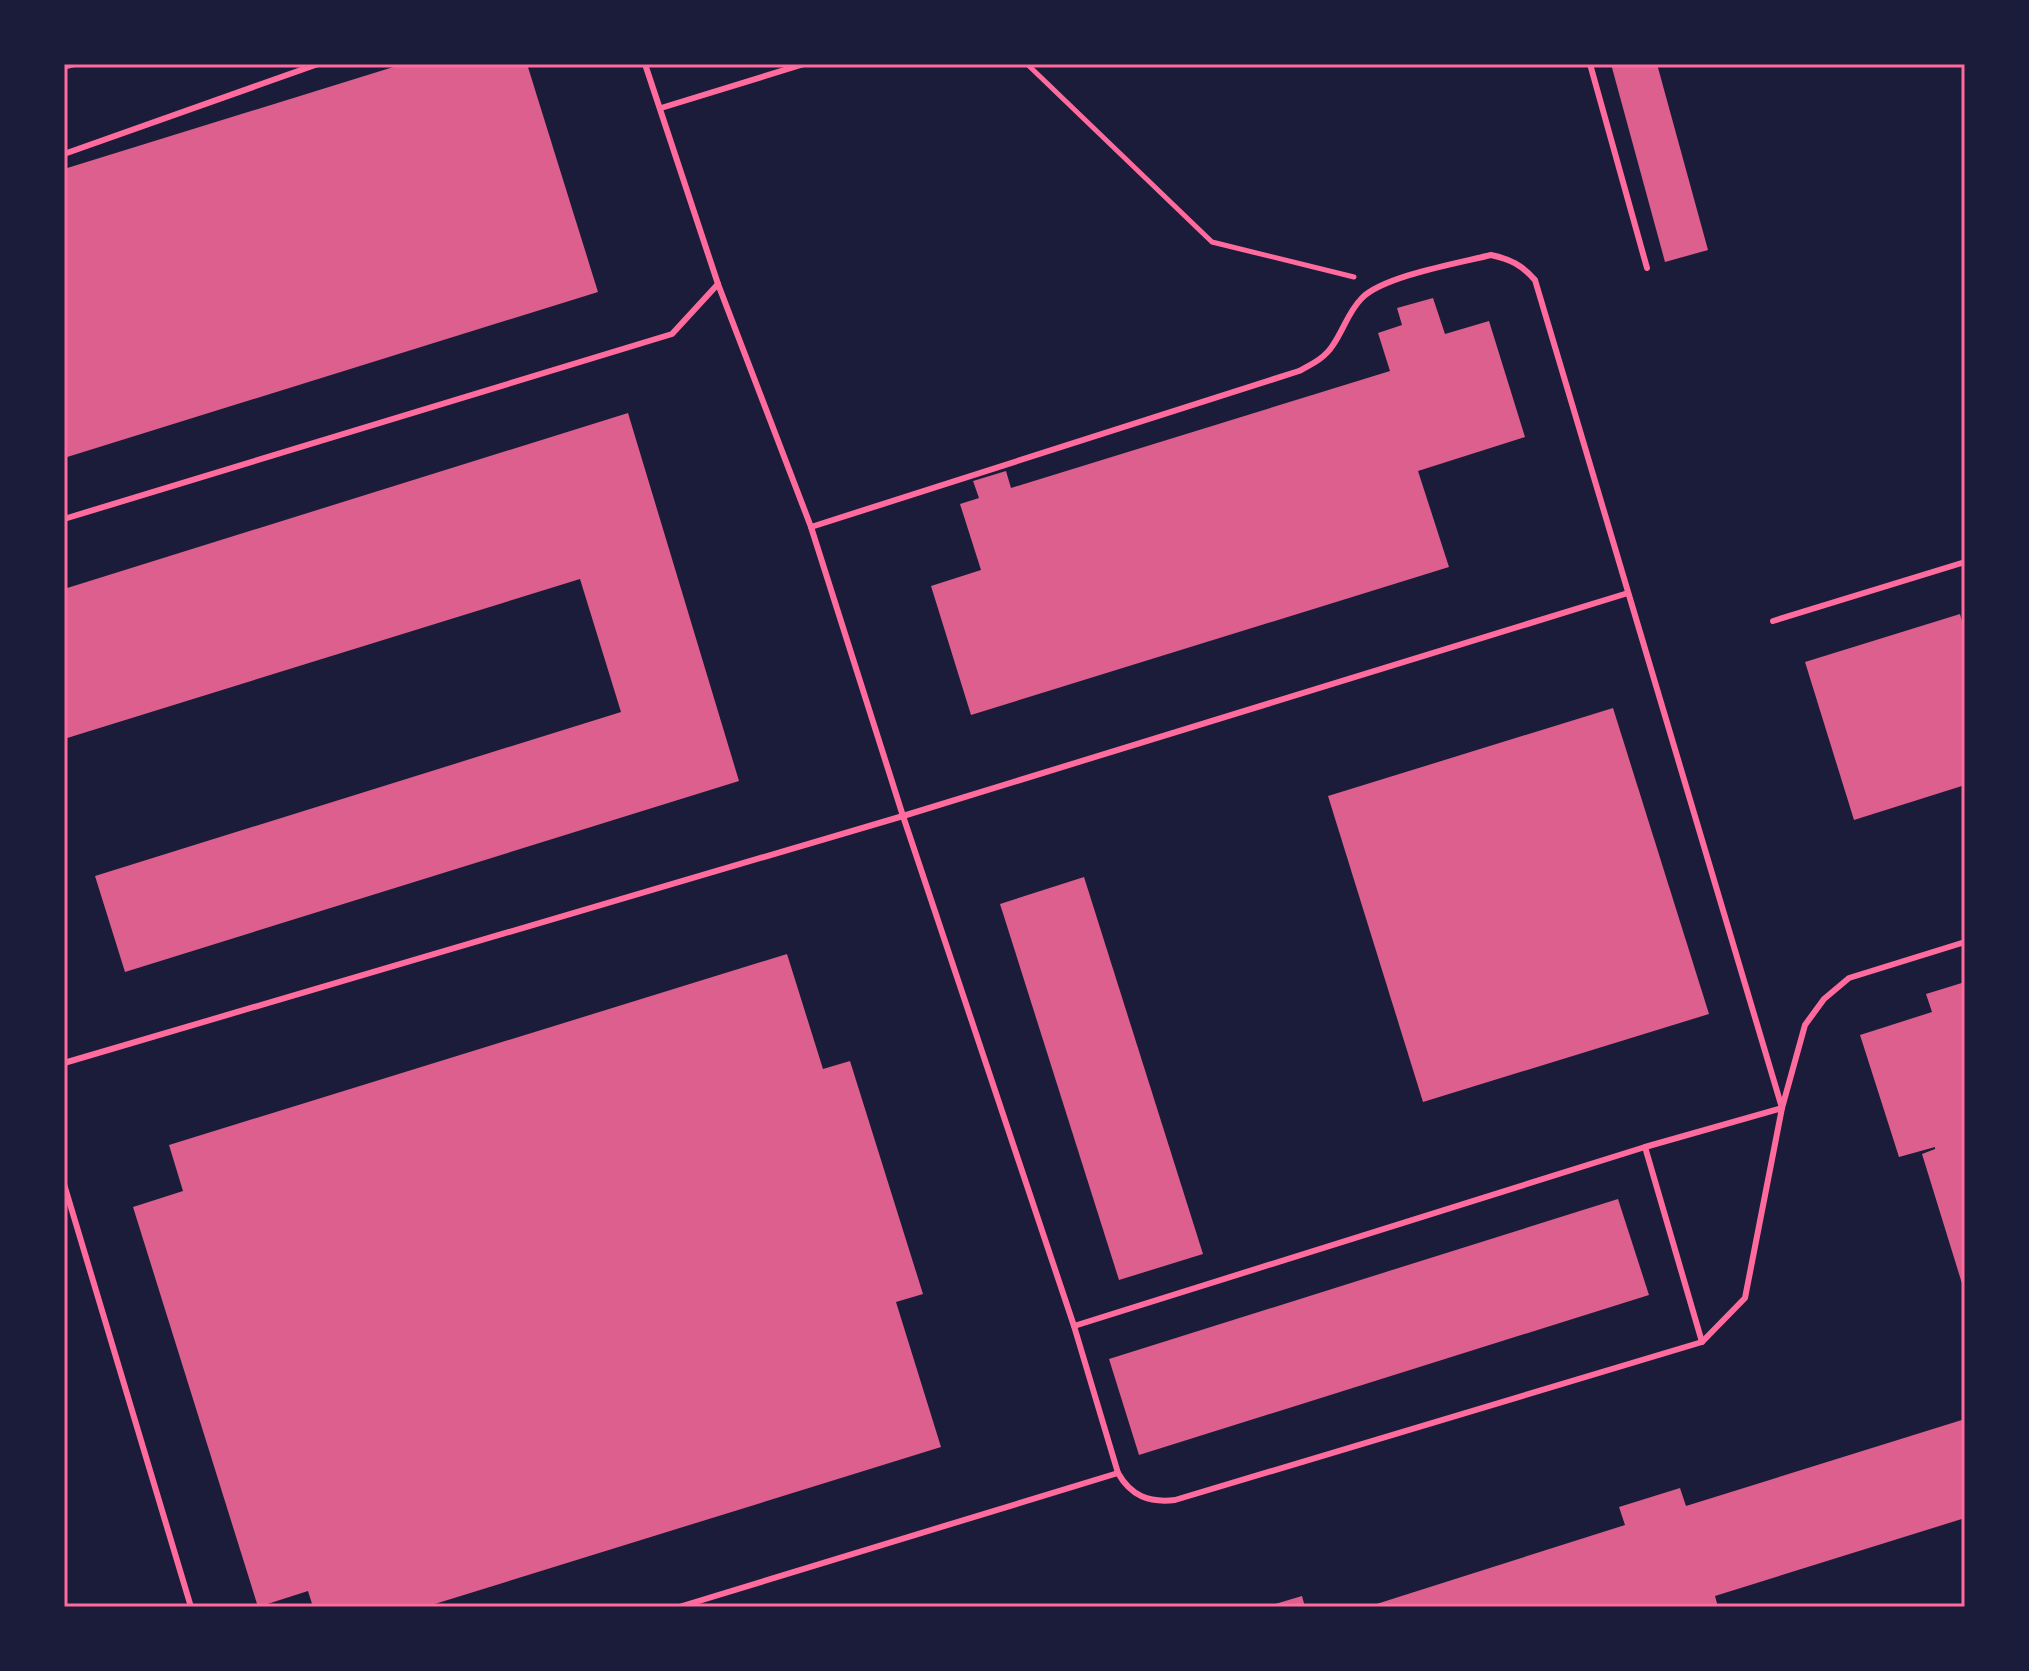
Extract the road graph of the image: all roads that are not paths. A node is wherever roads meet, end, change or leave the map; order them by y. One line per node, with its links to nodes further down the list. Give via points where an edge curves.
1 (318, 64): 6 (lane)
2 (645, 64): 5 (lane)
3 (804, 64): 5 (lane)
4 (1590, 64): 7 (lane)
5 (661, 108): 8 (lane)
6 (64, 154)
7 (1647, 268)
8 (718, 284): 9 (lane, via 672,334); 10 (lane)
9 (64, 519)
10 (811, 527): 12 (lane, via 1299,371 1332,348 1351,311 1383,284 1491,255 1523,266 1535,280); 14 (lane)
11 (1965, 562): 13 (lane)
12 (1628, 593): 14 (lane); 17 (lane)
13 (1773, 621)
14 (903, 816): 16 (lane); 20 (lane)
15 (1965, 942): 17 (lane, via 1849,978 1824,999 1805,1025)
16 (64, 1063)
17 (1782, 1108): 18 (lane); 21 (lane, via 1745,1298)
18 (1645, 1147): 20 (lane); 21 (lane)
19 (64, 1184): 23 (lane)
20 (1074, 1326): 22 (lane)
21 (1702, 1342): 22 (lane, via 1175,1500 1148,1500 1135,1494)
22 (1118, 1473): 24 (lane)
23 (191, 1607)
24 (679, 1607)

